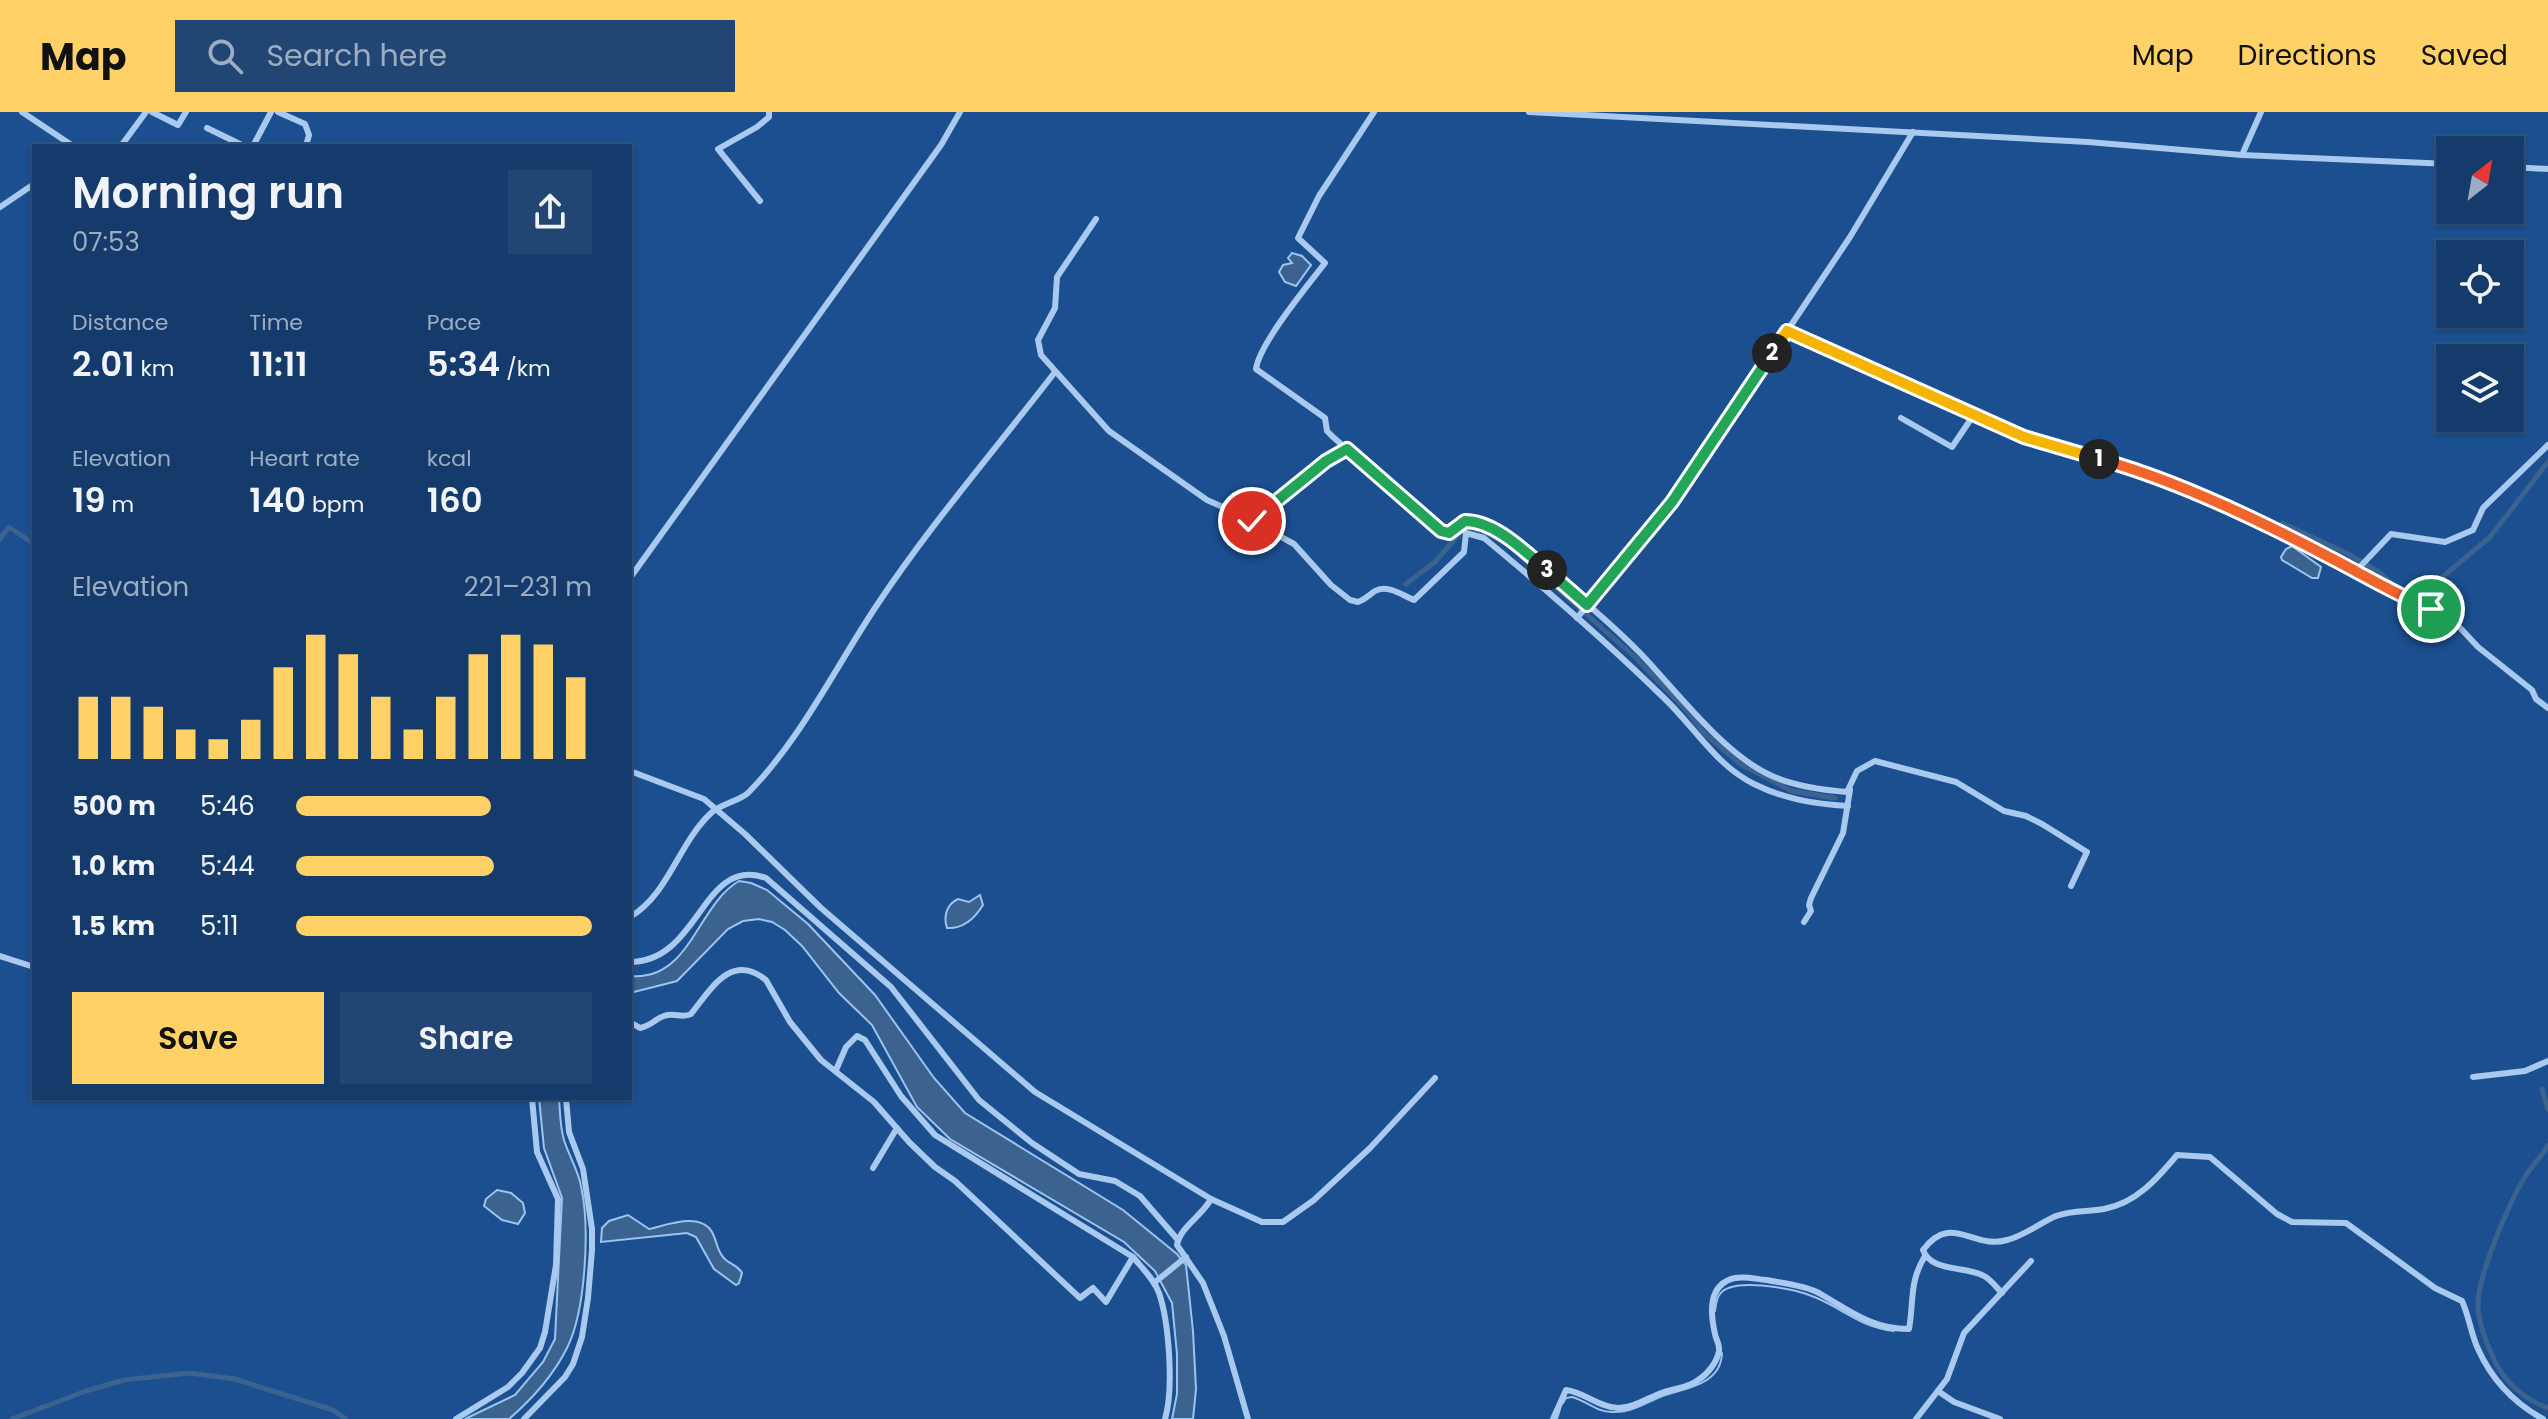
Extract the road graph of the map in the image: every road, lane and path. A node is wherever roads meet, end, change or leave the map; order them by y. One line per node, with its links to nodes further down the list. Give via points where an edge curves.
1 (22, 112): 16 (street)
2 (149, 112): 3 (street, via 178,125); 17 (street)
3 (186, 112)
4 (271, 112): 19 (street)
5 (278, 112): 20 (street, via 305,124)
6 (769, 112): 26 (street, via 757,127 718,149)
7 (960, 112): 37 (street)
8 (1374, 112): 34 (street, via 1298,238 1325,263 1269,341 1256,369 1325,418 1327,431)
9 (1529, 112): 12 (street)
10 (1705, 112): 13 (street)
11 (2261, 112): 21 (street)
12 (1562, 113): 13 (street)
13 (1701, 121): 15 (street)
14 (207, 128): 18 (street)
15 (1913, 132): 21 (street); 29 (street)
16 (70, 144)
17 (123, 144)
18 (240, 144)
19 (254, 144)
20 (307, 144)
21 (2242, 155): 22 (street)
22 (2436, 163)
23 (2524, 168): 24 (street)
24 (2548, 169)
25 (32, 185): 27 (street)
26 (760, 201)
27 (0, 207)
28 (1096, 219): 30 (street, via 1057,277 1055,308 1038,340 1041,355)
29 (1787, 331): 31 (street); 38 (street, via 1672,502)
30 (1055, 372): 35 (street, via 1109,431 1207,500); 44 (street, via 894,581 781,751 745,796)
31 (1973, 416): 32 (street, via 1952,447); 36 (street, via 2222,504)
32 (1901, 418)
33 (2548, 445): 36 (street, via 2483,508 2473,530 2445,542 2391,534)
34 (1347, 449): 35 (street); 38 (street, via 1441,531 1449,533 1465,521 1478,522 1517,545)
35 (1252, 521): 39 (street, via 1294,544 1331,585 1358,602 1384,588 1414,600 1464,552 1464,536 1472,532)
36 (2356, 571): 40 (street, via 2450,617)
37 (632, 575)
38 (1587, 605): 39 (street); 42 (street, via 1754,765 1787,782)
39 (1577, 618): 43 (street, via 1664,697 1715,755 1751,783 1803,803)
40 (2548, 708)
41 (632, 772): 44 (street, via 704,799)
42 (1850, 790): 43 (street); 45 (street, via 1857,771 1875,761 1956,782 2087,852)
43 (1848, 806): 47 (street, via 1843,833)
44 (717, 810): 46 (street, via 687,845 660,890); 60 (street, via 821,908 1035,1092)
45 (2071, 886)
46 (632, 916)
47 (1804, 922)
48 (0, 956): 50 (street)
49 (632, 962): 61 (street, via 652,960 673,948 705,904 738,875 766,878 891,987 979,1100 1052,1158 1140,1196)
50 (32, 966)
51 (632, 1023): 53 (street, via 650,1027 670,1014 685,1017 719,978 743,970 766,980 809,1046)
52 (2548, 1061): 54 (street, via 2525,1071)
53 (836, 1070): 58 (street); 63 (street, via 851,1040 865,1040 901,1096 935,1135)
54 (2473, 1077)
55 (1435, 1078): 60 (street, via 1370,1148 1283,1222 1262,1222)
56 (532, 1100): 69 (street, via 537,1152 558,1199 550,1313 540,1348 522,1373)
57 (566, 1100): 70 (street, via 592,1229 588,1298 573,1364)
58 (897, 1128): 59 (street); 63 (street, via 1080,1298 1093,1288 1106,1302)
59 (873, 1168)
60 (1211, 1199): 61 (street)
61 (1178, 1240): 64 (street)
62 (1925, 1256): 67 (street, via 1934,1264 1985,1275); 73 (street, via 1911,1291 1909,1329 1876,1325 1815,1291 1734,1278 1715,1292 1711,1317 1719,1353 1700,1380 1622,1408 1566,1390); 76 (street, via 1923,1250 1942,1232 2005,1241 2053,1217 2127,1201 2152,1184 2177,1155 2210,1157 2277,1214 2305,1224 2346,1223 2435,1288 2462,1301 2490,1373)
63 (1133, 1257): 66 (street)
64 (1186, 1257): 66 (street); 72 (street, via 1203,1283 1224,1336)
65 (2031, 1261): 67 (street)
66 (1154, 1283): 71 (street, via 1167,1322)
67 (2002, 1293): 68 (street, via 1964,1333)
68 (1938, 1391): 74 (street); 75 (street)
69 (456, 1419)
70 (524, 1419)
71 (1165, 1419)
72 (1248, 1419)
73 (1553, 1419)
74 (1916, 1419)
75 (2000, 1419)
76 (2543, 1419)

